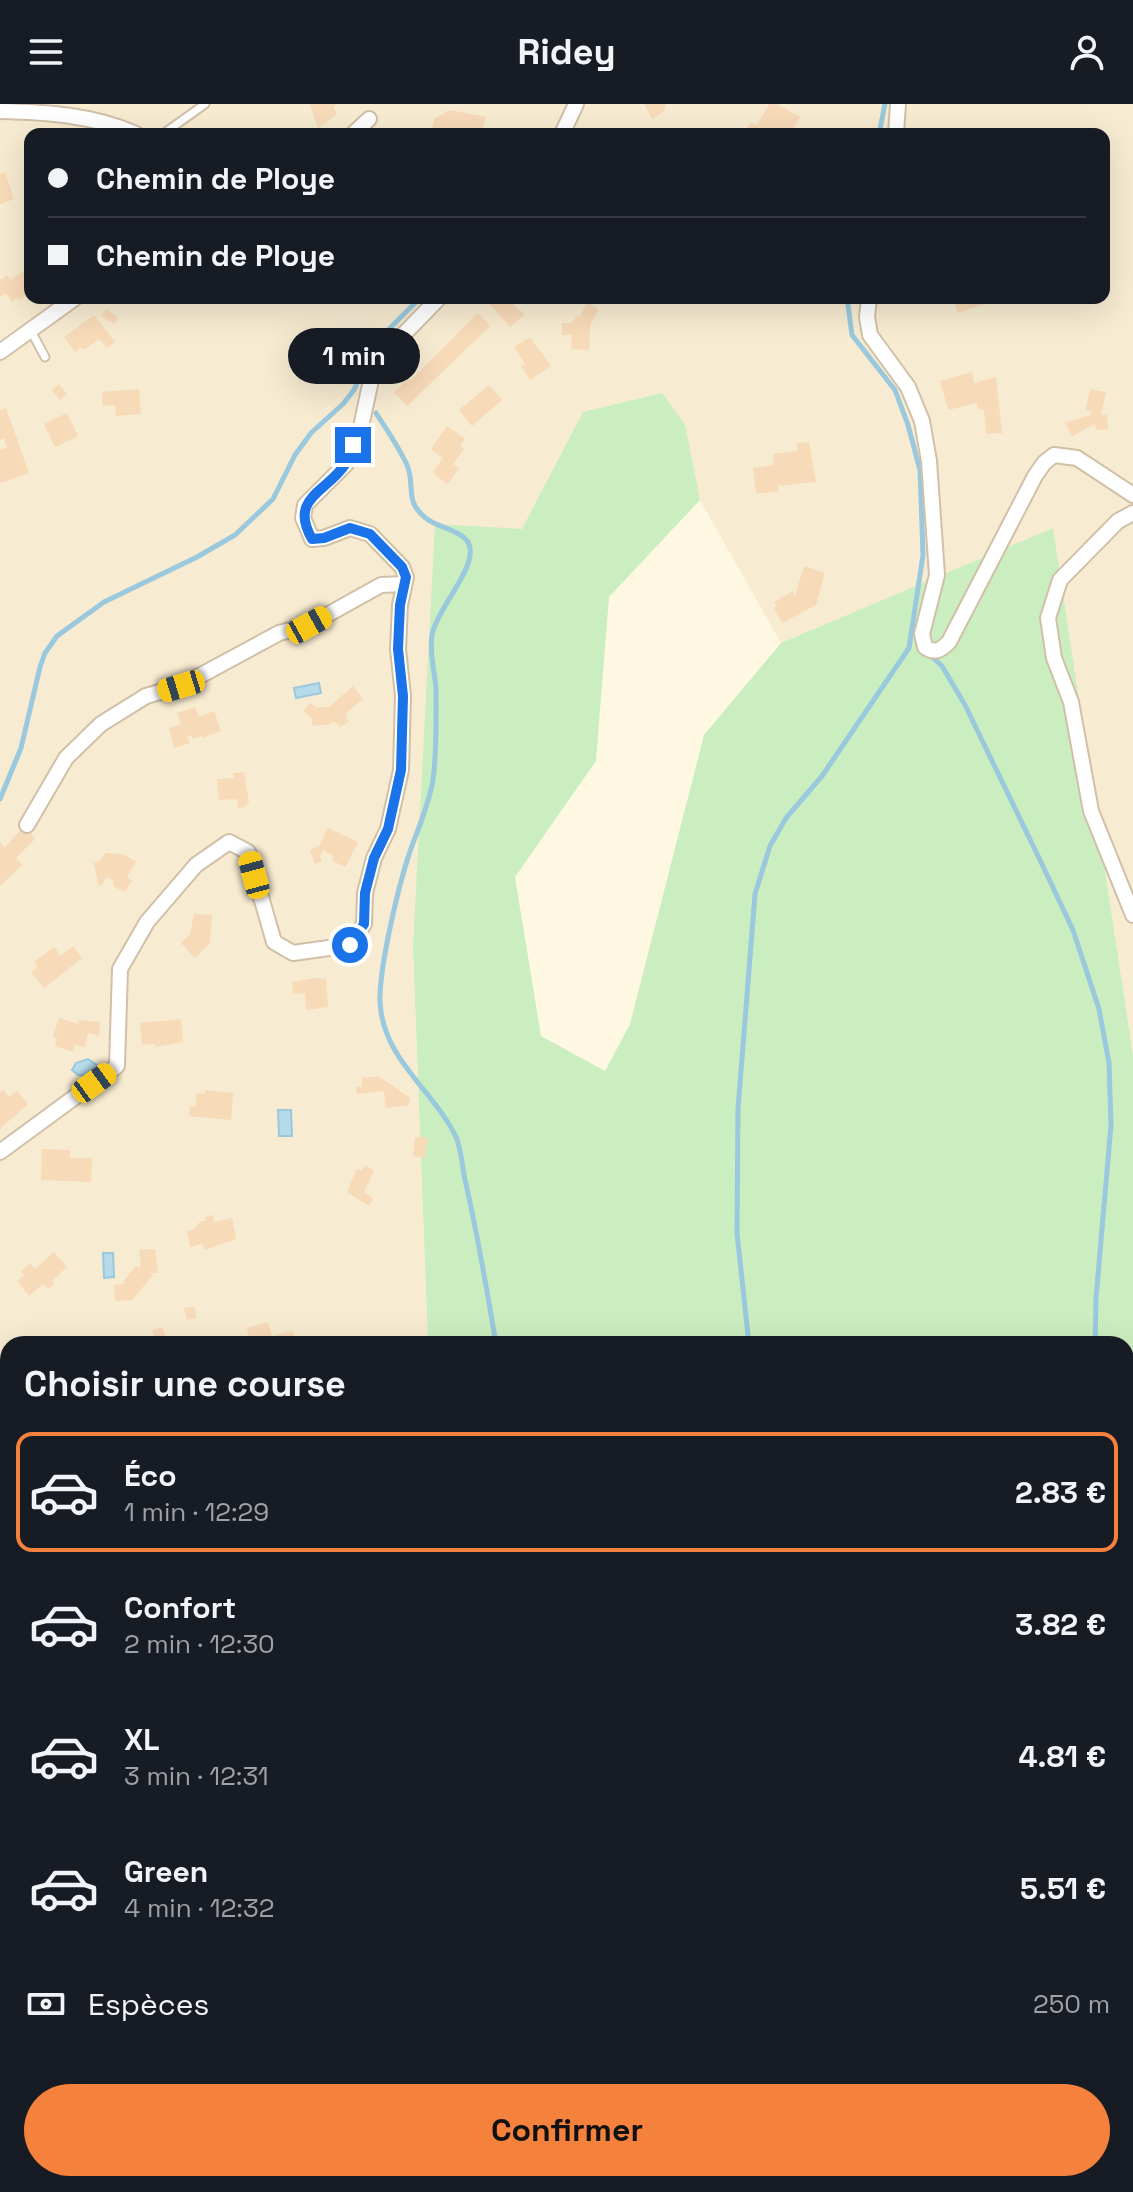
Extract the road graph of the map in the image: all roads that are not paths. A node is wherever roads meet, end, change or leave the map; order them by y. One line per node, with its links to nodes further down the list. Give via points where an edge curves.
1 (205, 104): 7 (lane)
2 (576, 104): 9 (street)
3 (898, 104): 10 (street)
4 (0, 111): 6 (street, via 55,113)
5 (369, 119): 8 (street)
6 (123, 128)
7 (171, 128)
8 (359, 128)
9 (565, 128)
10 (896, 128)
11 (67, 304): 14 (street)
12 (433, 304): 19 (street, via 371,380 346,464 305,505 303,518 312,539 350,528 370,534 402,567)
13 (868, 304): 17 (street, via 870,335 908,387 922,421 929,461 937,575 922,634 925,647 941,650 949,642 1035,476 1054,455 1077,458)
14 (31, 331): 15 (street); 16 (lane)
15 (0, 352)
16 (45, 357)
17 (1133, 495)
18 (1133, 513): 21 (street, via 1118,521 1060,580 1048,618 1054,658 1071,702 1091,811)
19 (404, 584): 20 (street, via 381,585 181,686 146,696 101,724 66,758); 22 (street, via 398,649 401,770 388,829 365,893 364,924 350,945 293,953 274,942 248,852 229,842 196,865 147,922 120,969 117,1066)
20 (27, 825)
21 (1133, 915)
22 (0, 1152)

